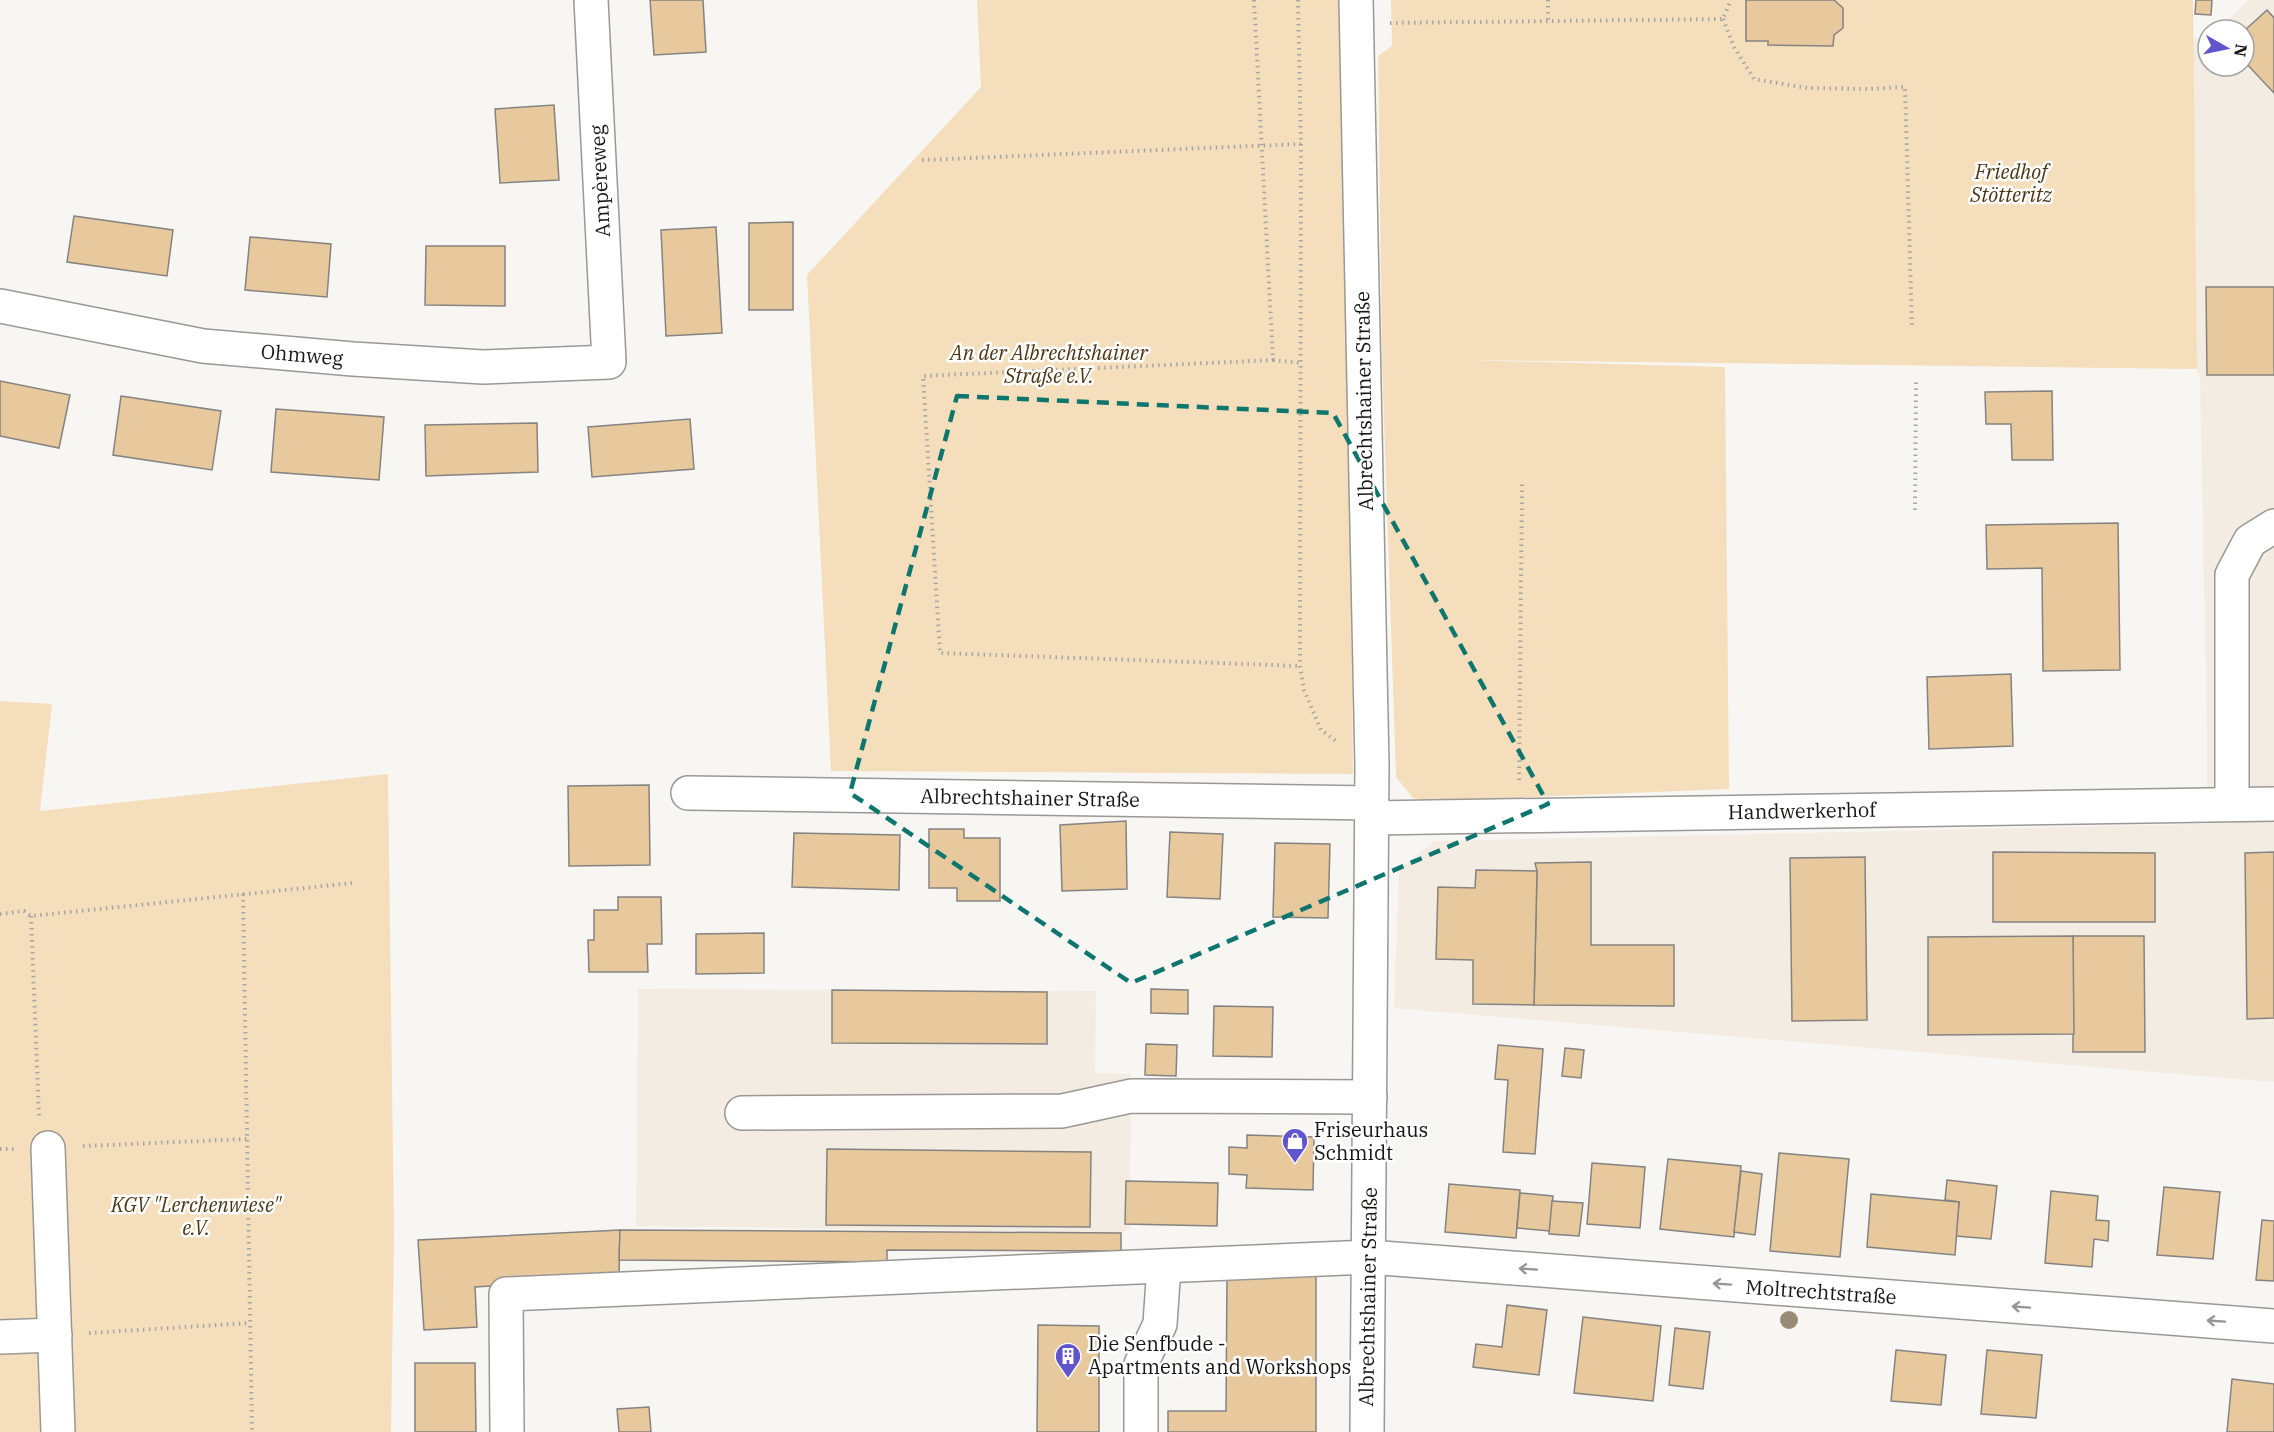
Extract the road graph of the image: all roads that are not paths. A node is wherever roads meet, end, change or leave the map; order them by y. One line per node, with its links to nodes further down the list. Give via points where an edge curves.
1 (591, 0): 4 (street, Ampèreweg)
2 (1356, 11): 9 (street, Albrechtshainer Straße)
3 (0, 306): 4 (street, Ohmweg, via 203,346 354,360 483,367)
4 (609, 362)
5 (2274, 526): 7 (street, via 2250,542 2232,575)
6 (688, 793): 9 (street, Albrechtshainer Straße)
7 (2232, 804): 8 (street, Handwerkerhof); 9 (street, Handwerkerhof, via 1519,816)
8 (2274, 804)
9 (1372, 810): 10 (street, Albrechtshainer Straße)
10 (1370, 1097): 11 (street, via 1131,1096 1062,1111); 13 (street, Albrechtshainer Straße)
11 (742, 1113)
12 (48, 1148): 16 (street)
13 (1369, 1257): 14 (street, Moltrechtstraße); 15 (street, Moltrechtstraße, one-way to 13); 21 (street, Albrechtshainer Straße)
14 (1164, 1266): 19 (street, Moltrechtstraße, via 506,1294); 20 (street, via 1160,1323 1141,1364)
15 (2274, 1326)
16 (55, 1335): 17 (street); 18 (street)
17 (0, 1337)
18 (58, 1432)
19 (507, 1432)
20 (1141, 1432)
21 (1367, 1432)

